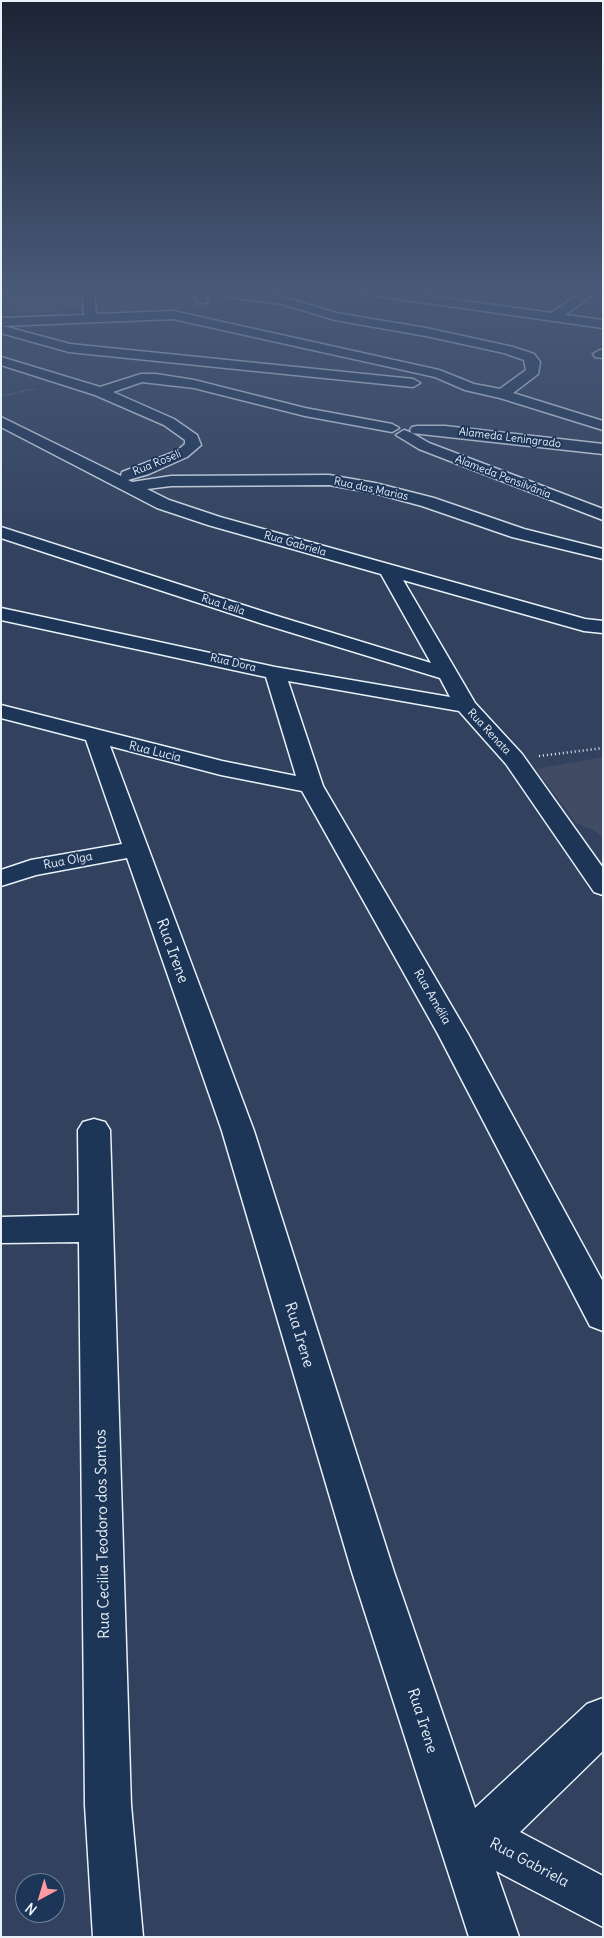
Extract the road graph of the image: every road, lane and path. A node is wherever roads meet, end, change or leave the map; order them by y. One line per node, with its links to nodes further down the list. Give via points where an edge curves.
1 (60, 379): 8 (street, Rua Roseli)
2 (140, 379): 8 (street, Alameda Pensilvânia)
3 (165, 379): 12 (street, Alameda Pensilvânia)
4 (373, 379): 7 (street)
5 (452, 379): 7 (street)
6 (523, 379): 9 (street)
7 (470, 387): 9 (street)
8 (100, 392): 14 (street, Rua Roseli, via 169,422 192,438 193,446 182,454)
9 (503, 394): 11 (street)
10 (1, 421): 16 (street, Rua Gabriela)
11 (603, 426)
12 (404, 431): 13 (street, Alameda Leningrado, via 446,431); 17 (street, Alameda Pensilvânia, via 424,446)
13 (603, 449)
14 (143, 471): 15 (street, via 144,475); 16 (street, Rua Roseli)
15 (159, 482): 16 (street, Rua das Marias); 19 (street, Rua das Marias, via 329,480 428,502 518,533)
16 (124, 483): 20 (street, Rua Gabriela, via 163,504 214,521)
17 (603, 515)
18 (1, 532): 25 (street, Rua Leila)
19 (603, 554)
20 (388, 570): 22 (street, Rua Gabriela); 25 (street, Rua Renata)
21 (1, 614): 24 (street, Rua Dora)
22 (594, 626): 23 (street)
23 (603, 644)
24 (275, 672): 26 (street, Rua Dora); 31 (street, Rua Amélia)
25 (447, 674): 26 (street, Rua Renata)
26 (466, 706): 30 (street, Rua Renata)
27 (1, 711): 28 (street, Rua Lucia)
28 (96, 737): 31 (street, Rua Lucia); 32 (street, Rua Irene)
29 (603, 748): 30 (path)
30 (514, 759): 34 (street, Rua Renata)
31 (311, 786): 38 (street, Rua Amélia, via 453,1034)
32 (135, 848): 33 (street, Rua Olga, via 32,868); 40 (street, Rua Irene, via 238,1131 373,1572)
33 (1, 878)
34 (603, 887)
35 (94, 1130): 36 (street, Rua Cecilia Teodoro dos Santos)
36 (97, 1228): 37 (street); 42 (street, Rua Cecilia Teodoro dos Santos, via 108,1806)
37 (1, 1230)
38 (603, 1316)
39 (603, 1720): 40 (street)
40 (468, 1830): 41 (street, Rua Gabriela); 43 (street, Rua Irene)
41 (603, 1903)
42 (118, 1937)
43 (494, 1937)

